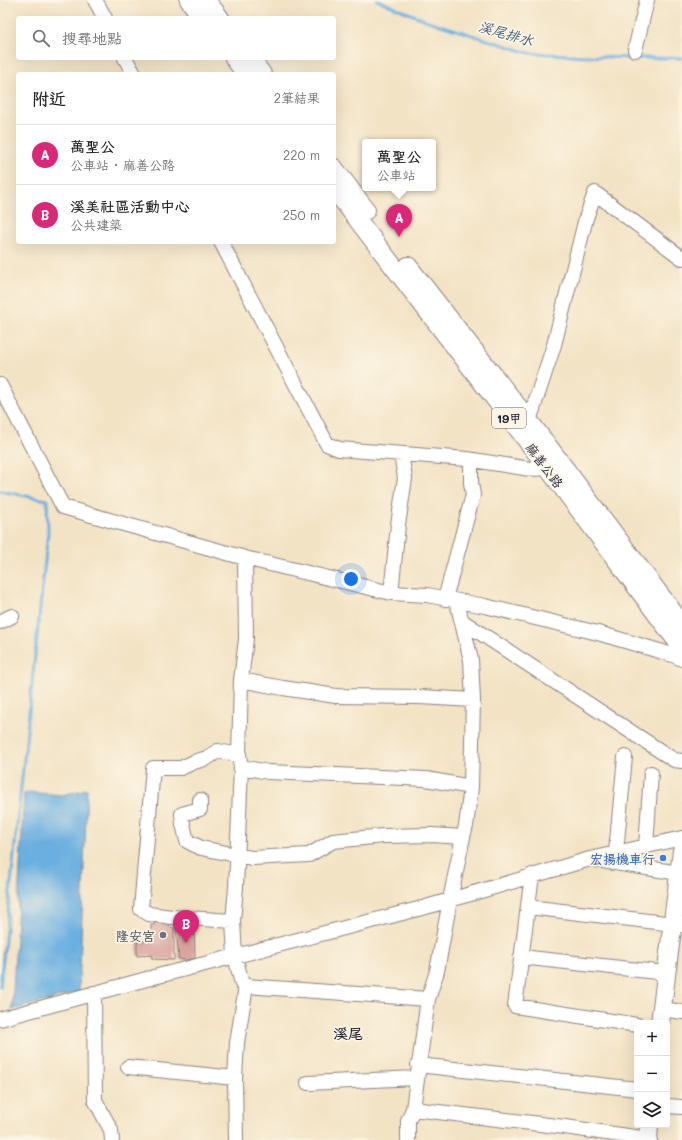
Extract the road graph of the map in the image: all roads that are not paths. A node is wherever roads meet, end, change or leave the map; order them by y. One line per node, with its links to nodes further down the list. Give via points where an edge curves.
1 (95, 0): 5 (street)
2 (189, 0): 6 (main road)
3 (206, 0): 7 (main road)
4 (647, 0): 8 (street)
5 (103, 16)
6 (201, 16)
7 (218, 16)
8 (635, 50)
9 (126, 60): 12 (street)
10 (236, 60): 13 (main road)
11 (252, 60): 14 (main road)
12 (133, 72)
13 (244, 72)
14 (260, 72)
15 (336, 171): 20 (main road, 麻善公路 / 19甲)
16 (336, 192): 23 (main road, 麻善公路 / 19甲)
17 (222, 244): 21 (street, via 327,444 339,449)
18 (682, 258): 20 (street, via 595,193 586,218 554,345)
19 (0, 385): 24 (street, via 63,507)
20 (529, 421): 23 (main road, 麻善公路 / 19甲)
21 (401, 454): 22 (street); 25 (street, via 405,478)
22 (471, 460): 23 (street, via 530,470); 26 (street, via 473,496)
23 (553, 464): 28 (main road, 麻善公路 / 19甲); 29 (main road, 麻善公路 / 19甲)
24 (245, 558): 25 (street); 31 (street, via 246,639)
25 (391, 593): 26 (street, via 410,593)
26 (451, 600): 27 (street); 30 (street, via 598,633)
27 (462, 621): 32 (street, via 471,660); 35 (street, via 674,760)
28 (682, 624)
29 (682, 648)
30 (682, 659)
31 (241, 680): 32 (street, via 336,696); 34 (street)
32 (473, 700): 37 (street)
33 (625, 758): 43 (street)
34 (240, 761): 37 (street, via 268,772 426,779); 44 (street); 50 (street, via 218,751 181,768 153,768 141,908 148,914)
35 (682, 761)
36 (651, 773): 41 (street)
37 (471, 787): 39 (street)
38 (200, 800): 44 (street, via 200,809 182,814 188,841 201,848)
39 (462, 837): 44 (street, via 383,836 334,841 309,855 252,858); 48 (street)
40 (682, 838): 41 (street)
41 (646, 846): 43 (street)
42 (682, 851): 46 (main road)
43 (616, 852): 45 (street)
44 (238, 856): 50 (street)
45 (590, 859): 46 (street); 47 (street)
46 (679, 873): 51 (main road)
47 (532, 875): 48 (street); 49 (street)
48 (450, 900): 52 (street); 57 (street, via 437,971)
49 (528, 907): 51 (street); 53 (street)
50 (233, 921): 52 (street)
51 (677, 924): 54 (main road)
52 (235, 956): 55 (street, via 242,984); 56 (street)
53 (522, 957): 54 (street); 61 (street, via 514,1006)
54 (666, 973): 59 (main road)
55 (246, 986): 57 (street); 64 (street, via 237,1043)
56 (94, 992): 60 (street); 71 (street, via 95,1100 111,1130)
57 (428, 999): 63 (street)
58 (682, 1012): 59 (street)
59 (661, 1016)
60 (0, 1019)
61 (634, 1025)
62 (128, 1067): 64 (street)
63 (417, 1071): 65 (street); 66 (street, via 574,1081); 69 (street)
64 (235, 1078): 72 (street)
65 (308, 1083)
66 (634, 1089)
67 (670, 1106): 68 (street)
68 (682, 1107)
69 (413, 1109): 70 (street); 73 (street, via 408,1121)
70 (648, 1135)
71 (112, 1140)
72 (236, 1140)
73 (408, 1140)

